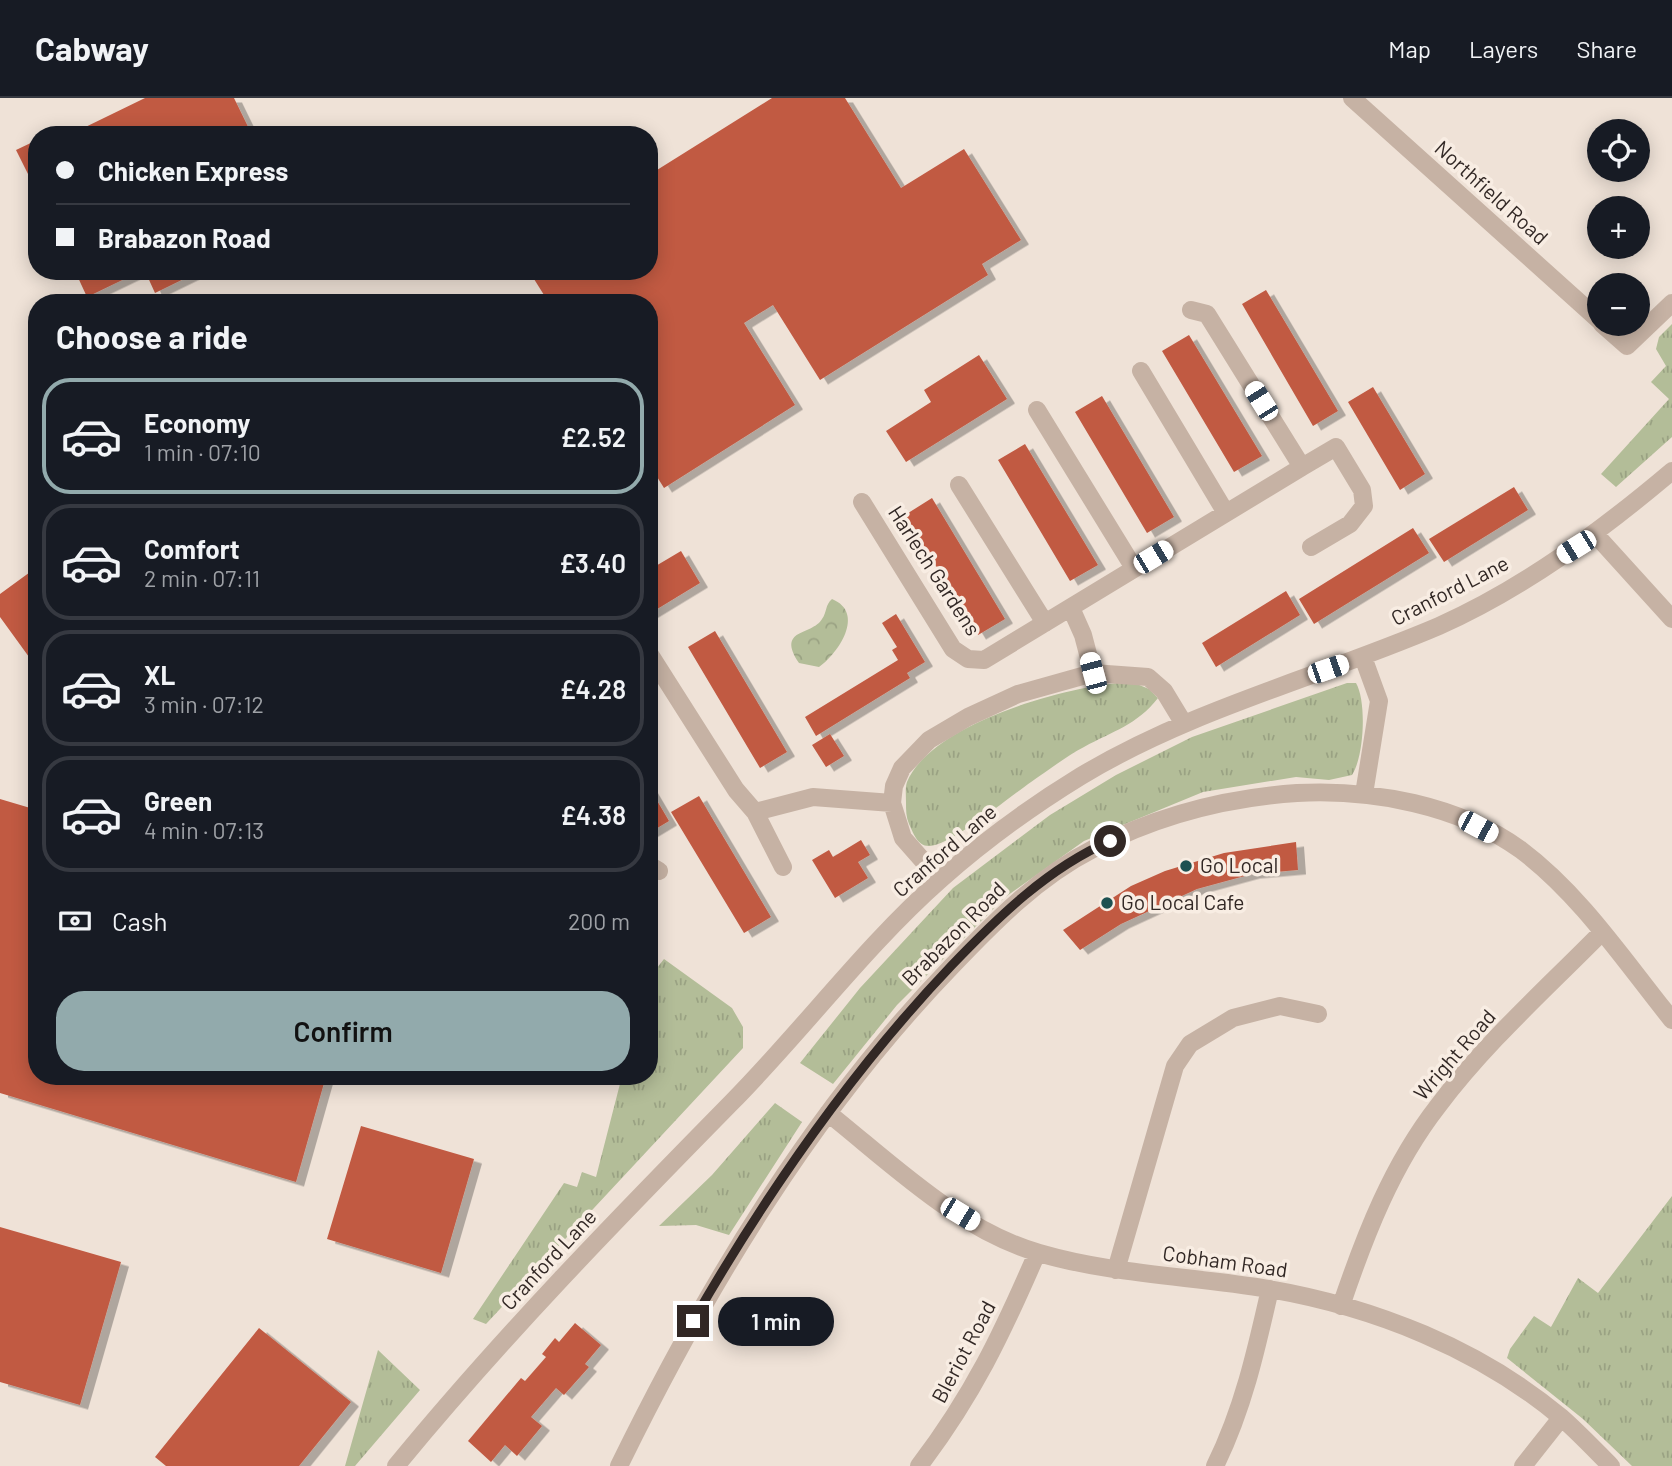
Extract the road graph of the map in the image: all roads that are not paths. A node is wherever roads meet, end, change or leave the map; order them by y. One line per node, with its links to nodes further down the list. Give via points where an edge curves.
1 (1352, 98): 3 (street, Northfield Road)
2 (1672, 303): 5 (street, Northfield Road)
3 (1587, 309)
4 (1191, 310): 10 (street, via 1207,314)
5 (1650, 324)
6 (1616, 336): 7 (street, Northfield Road, via 1626,346)
7 (1637, 336)
8 (1141, 372): 14 (street)
9 (1037, 410): 17 (street)
10 (1302, 467): 14 (street, Harlech Gardens); 16 (street, Harlech Gardens, via 1336,447 1362,490 1364,506 1350,524)
11 (1672, 471): 15 (street, Cranford Lane)
12 (959, 485): 20 (street)
13 (862, 502): 20 (street, Harlech Gardens, via 953,649 968,659 984,660)
14 (1226, 513): 17 (street, Harlech Gardens)
15 (1595, 534): 19 (street); 21 (street, Cranford Lane, via 1465,613)
16 (1311, 547)
17 (1134, 568): 18 (street, Harlech Gardens)
18 (1071, 608): 20 (street, Harlech Gardens); 23 (street)
19 (1672, 619)
20 (1045, 623)
21 (1363, 657): 24 (street, Cranford Lane); 25 (street, via 1379,701)
22 (658, 667): 27 (street, via 736,790)
23 (1093, 673): 24 (street, via 1148,677 1172,702); 26 (street, via 1018,694 929,740 902,768)
24 (1184, 724): 29 (street, Cranford Lane, via 1062,788)
25 (1364, 794): 30 (street, Brabazon Road, via 1457,816 1520,850); 33 (street, Brabazon Road, via 1322,792 1238,799 1167,815 1091,849 1011,906 969,948 906,1013)
26 (892, 803): 27 (street, via 813,797); 29 (street, via 903,838)
27 (755, 812): 28 (street)
28 (783, 867)
29 (940, 880): 39 (street, Cranford Lane, via 552,1289)
30 (1602, 932): 32 (street, Brabazon Road); 37 (street, Wright Road, via 1437,1106 1388,1185)
31 (1318, 1014): 35 (street, via 1280,1006 1233,1018 1190,1044 1175,1066)
32 (1672, 1020)
33 (828, 1113): 34 (street, Cobham Road, via 943,1204); 40 (street, Brabazon Road, via 724,1268)
34 (1037, 1253): 35 (street, Cobham Road); 41 (street, Bleriot Road, via 993,1353 957,1416)
35 (1116, 1270): 36 (street, Cobham Road)
36 (1270, 1289): 37 (street, Cobham Road); 42 (street, via 1252,1371)
37 (1341, 1306): 38 (street, Cobham Road, via 1434,1337 1503,1376)
38 (1561, 1418): 43 (street); 44 (street, Cobham Road)
39 (396, 1466)
40 (619, 1466)
41 (919, 1466)
42 (1215, 1466)
43 (1523, 1466)
44 (1611, 1466)

